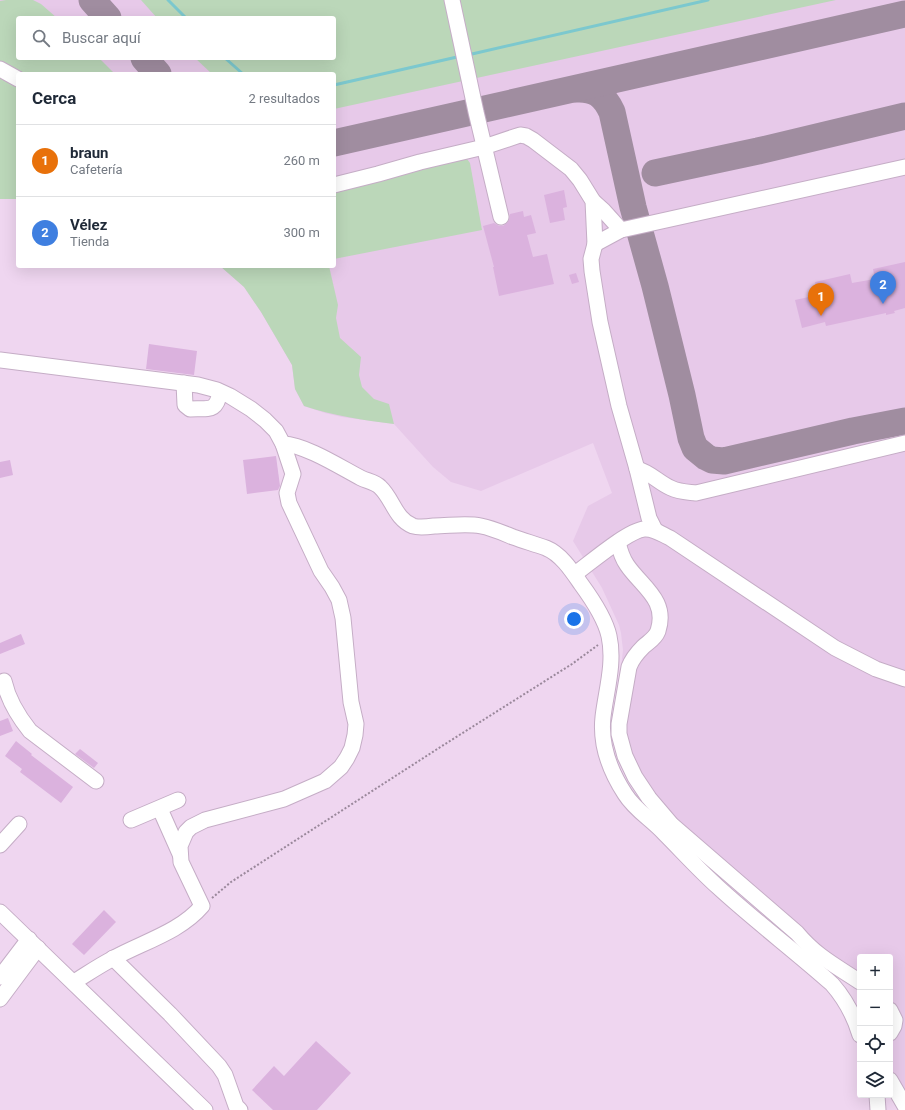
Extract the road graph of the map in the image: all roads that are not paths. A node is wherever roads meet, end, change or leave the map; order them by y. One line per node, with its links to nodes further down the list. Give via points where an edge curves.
1 (452, 0): 4 (street)
2 (0, 69): 3 (street)
3 (16, 78)
4 (484, 147): 6 (street); 7 (street, via 520,135 526,136 571,169); 8 (street)
5 (905, 166): 9 (street)
6 (336, 184)
7 (593, 201): 9 (street); 10 (street)
8 (501, 217)
9 (621, 230): 10 (street)
10 (595, 244): 16 (street, via 591,259 600,322 619,406)
11 (0, 360): 12 (street)
12 (184, 383): 13 (street); 13 (street, via 185,404 190,409 213,407 218,402)
13 (220, 392): 15 (street, via 265,420 276,431)
14 (905, 443): 16 (street, via 696,492 671,488)
15 (283, 444): 19 (street, via 309,451 379,485 402,519 413,526 485,527 547,548 558,555); 29 (street, via 293,474 287,492 289,503 321,571 339,600 356,724 352,748 341,767 316,786 284,799 205,820 191,827 180,846)
16 (637, 469): 17 (street, via 649,518)
17 (655, 530): 18 (street, via 635,531); 20 (street, via 835,648 876,669)
18 (618, 542): 19 (street); 34 (street, via 627,565 655,598 659,614 657,633 633,658 629,667 619,724 621,744 635,777 661,813 683,836 797,933 809,947)
19 (575, 574): 38 (street, via 601,616 609,636 610,677 603,717 603,739 612,773 626,796 697,868 832,984 842,995)
20 (905, 679)
21 (4, 681): 22 (street)
22 (4, 698): 23 (street, via 30,731)
23 (96, 781)
24 (178, 800): 25 (street)
25 (160, 808): 26 (street); 29 (street)
26 (131, 820)
27 (19, 824): 28 (street)
28 (0, 845)
29 (180, 854): 32 (street, via 181,862 202,906 182,924)
30 (0, 912): 31 (street)
31 (33, 944): 33 (street); 35 (street); 36 (street)
32 (113, 958): 35 (street); 44 (street, via 218,1066 225,1075 236,1106)
33 (0, 977)
34 (857, 980)
35 (74, 982): 43 (street)
36 (0, 999)
37 (893, 1016): 39 (street)
38 (857, 1026)
39 (893, 1028)
40 (893, 1085): 42 (street)
41 (877, 1098): 45 (street)
42 (905, 1106)
43 (205, 1110)
44 (240, 1110)
45 (878, 1110)

